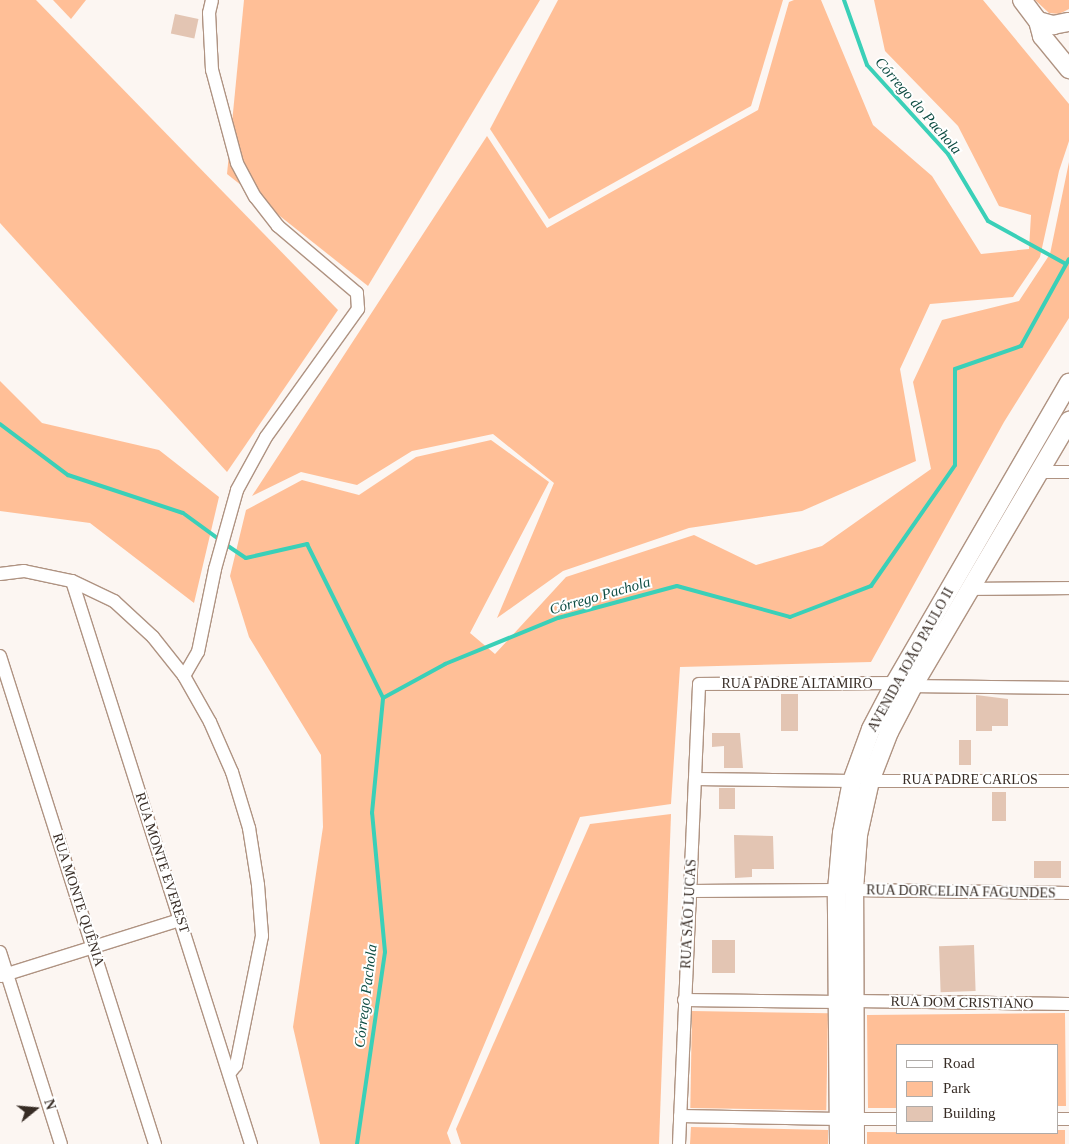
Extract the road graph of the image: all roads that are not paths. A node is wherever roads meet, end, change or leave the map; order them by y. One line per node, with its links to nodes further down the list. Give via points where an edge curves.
1 (212, 0): 16 (street, via 209,13 212,70 237,163 255,197 278,226 356,293 358,309 266,437 237,490 215,569 198,652)
2 (1021, 1): 3 (street)
3 (1038, 21): 4 (street, via 1053,26); 5 (street, via 1042,36)
4 (1069, 22)
5 (1069, 69)
6 (1069, 383): 7 (street, AVENIDA JOÃO PAULO II)
7 (1051, 414): 8 (street); 17 (street, AVENIDA JOÃO PAULO II)
8 (1068, 424): 9 (street, AVENIDA JOÃO PAULO II)
9 (1039, 472): 10 (street); 14 (street, AVENIDA JOÃO PAULO II)
10 (1069, 472)
11 (0, 574): 12 (street, via 24,571)
12 (72, 581): 16 (street, via 114,601 153,637); 28 (street, RUA MONTE EVEREST)
13 (1069, 588): 14 (street)
14 (969, 589): 19 (street, AVENIDA JOÃO PAULO II)
15 (0, 656): 29 (street, RUA MONTE QUÊNIA)
16 (184, 676): 35 (street, via 210,722 232,772 249,828 258,884 262,936 236,1065)
17 (895, 683): 18 (street, RUA PADRE ALTAMIRO); 19 (street); 23 (street, AVENIDA JOÃO PAULO II, via 871,729)
18 (699, 684): 21 (street, RUA SÃO LUCAS)
19 (913, 686): 20 (street); 24 (street, AVENIDA JOÃO PAULO II, via 889,732)
20 (1069, 688)
21 (695, 779): 23 (street); 26 (street, RUA SÃO LUCAS)
22 (1069, 780): 24 (street, RUA PADRE CARLOS)
23 (852, 781): 25 (street, AVENIDA JOÃO PAULO II, via 842,833)
24 (870, 781): 25 (street, AVENIDA JOÃO PAULO II)
25 (845, 890): 26 (street, RUA DORCELINA FAGUNDES); 27 (street, RUA DORCELINA FAGUNDES); 33 (street, AVENIDA JOÃO PAULO II)
26 (691, 891): 32 (street, RUA SÃO LUCAS)
27 (1069, 893)
28 (180, 920): 29 (street); 35 (street, RUA MONTE EVEREST)
29 (93, 948): 31 (street); 40 (street, RUA MONTE QUÊNIA)
30 (0, 952): 31 (street)
31 (4, 975): 39 (street)
32 (684, 1000): 33 (street, RUA DOM CRISTIANO); 36 (street, RUA SÃO LUCAS)
33 (846, 1002): 34 (street, RUA DOM CRISTIANO); 37 (street, AVENIDA JOÃO PAULO II)
34 (1069, 1004)
35 (229, 1074): 41 (street, RUA MONTE EVEREST)
36 (680, 1116): 37 (street); 42 (street, RUA SÃO LUCAS)
37 (847, 1119): 38 (street); 43 (street, AVENIDA JOÃO PAULO II); 44 (street, AVENIDA JOÃO PAULO II)
38 (896, 1119)
39 (62, 1144)
40 (155, 1144)
41 (252, 1144)
42 (679, 1144)
43 (839, 1144)
44 (856, 1144)

